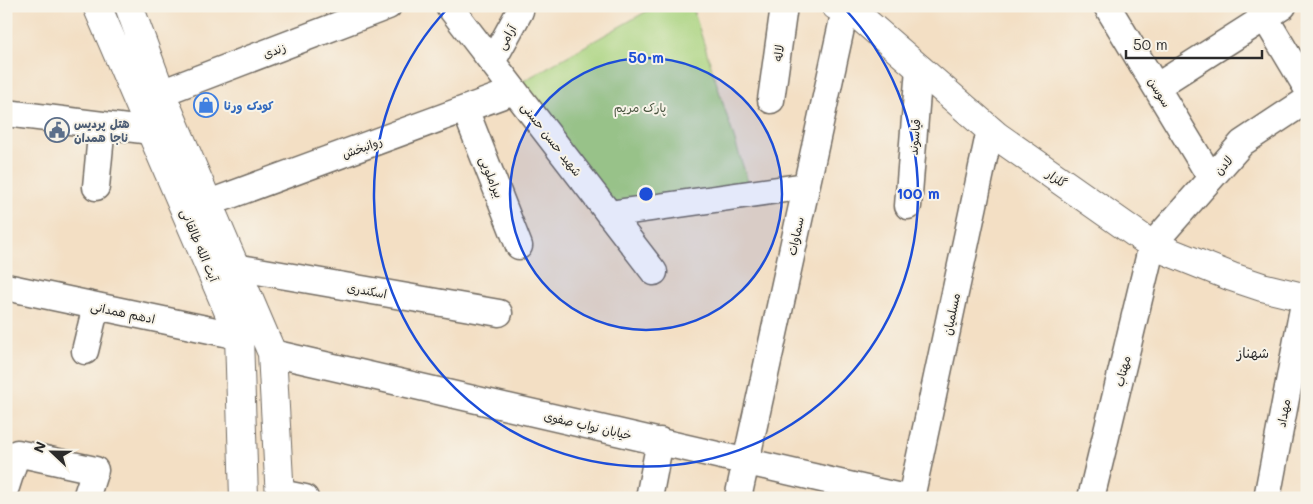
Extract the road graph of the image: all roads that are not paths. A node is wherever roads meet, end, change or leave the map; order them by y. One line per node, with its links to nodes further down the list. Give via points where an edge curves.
1 (97, 6): 12 (main road, آیت الله طالقانی)
2 (129, 6): 10 (main road, آیت الله طالقانی)
3 (388, 6): 17 (street, زندی)
4 (449, 6): 11 (street, شهید حسن حسنی)
5 (784, 6): 18 (street, لاله)
6 (1107, 6): 14 (street, سوسن)
7 (849, 10): 13 (main road, گلزار); 27 (street, سماوات)
8 (1269, 10): 14 (street); 15 (street)
9 (520, 11): 11 (street, آرامی)
10 (147, 55): 12 (main road); 17 (main road, آیت الله طالقانی)
11 (492, 62): 16 (street, شهید حسن حسنی)
12 (122, 65): 24 (main road, آیت الله طالقانی)
13 (919, 68): 23 (main road, گلزار); 29 (street, قیاسوند)
14 (1156, 87): 25 (street, سوسن)
15 (1307, 88)
16 (514, 91): 20 (street, روانبخش); 30 (street, شهید حسن حسنی)
17 (161, 93): 28 (main road, آیت الله طالقانی)
18 (772, 100)
19 (1307, 100): 25 (street, لادن, via 1242,143)
20 (465, 109): 28 (street, روانبخش); 32 (street, بیراملویی)
21 (6, 114): 22 (street)
22 (102, 125): 24 (street); 26 (street)
23 (990, 130): 31 (main road, گلزار); 51 (street, مسلمیان)
24 (151, 131): 39 (main road, آیت الله طالقانی)
25 (1211, 178): 31 (street, لادن)
26 (96, 186)
27 (806, 186): 30 (street); 43 (street, سماوات)
28 (209, 203): 33 (main road, آیت الله طالقانی)
29 (908, 206)
30 (609, 214): 34 (street, شهید حسن حسنی)
31 (1152, 245): 36 (main road, گلزار, via 1232,277); 52 (street, مهتاب)
32 (519, 246)
33 (235, 267): 38 (street, اسکندری); 41 (main road, آیت الله طالقانی)
34 (654, 272)
35 (6, 287): 37 (street, ادهم همدانی)
36 (1306, 298): 53 (street, مهداد)
37 (96, 306): 39 (street, ادهم همدانی); 40 (street)
38 (499, 313)
39 (239, 336): 47 (main road, آیت الله طالقانی)
40 (86, 351)
41 (272, 353): 42 (street, خیابان نواب صفوی); 45 (main road, آیت الله طالقانی)
42 (660, 441): 43 (street, خیابان نواب صفوی); 48 (street)
43 (746, 461): 49 (street, سماوات); 50 (street, خیابان نواب صفوی)
44 (6, 487): 46 (street, via 17,453 94,470)
45 (288, 496)
46 (86, 498)
47 (244, 498)
48 (649, 498)
49 (738, 498)
50 (905, 498)
51 (911, 498)
52 (1091, 498)
53 (1267, 498)

